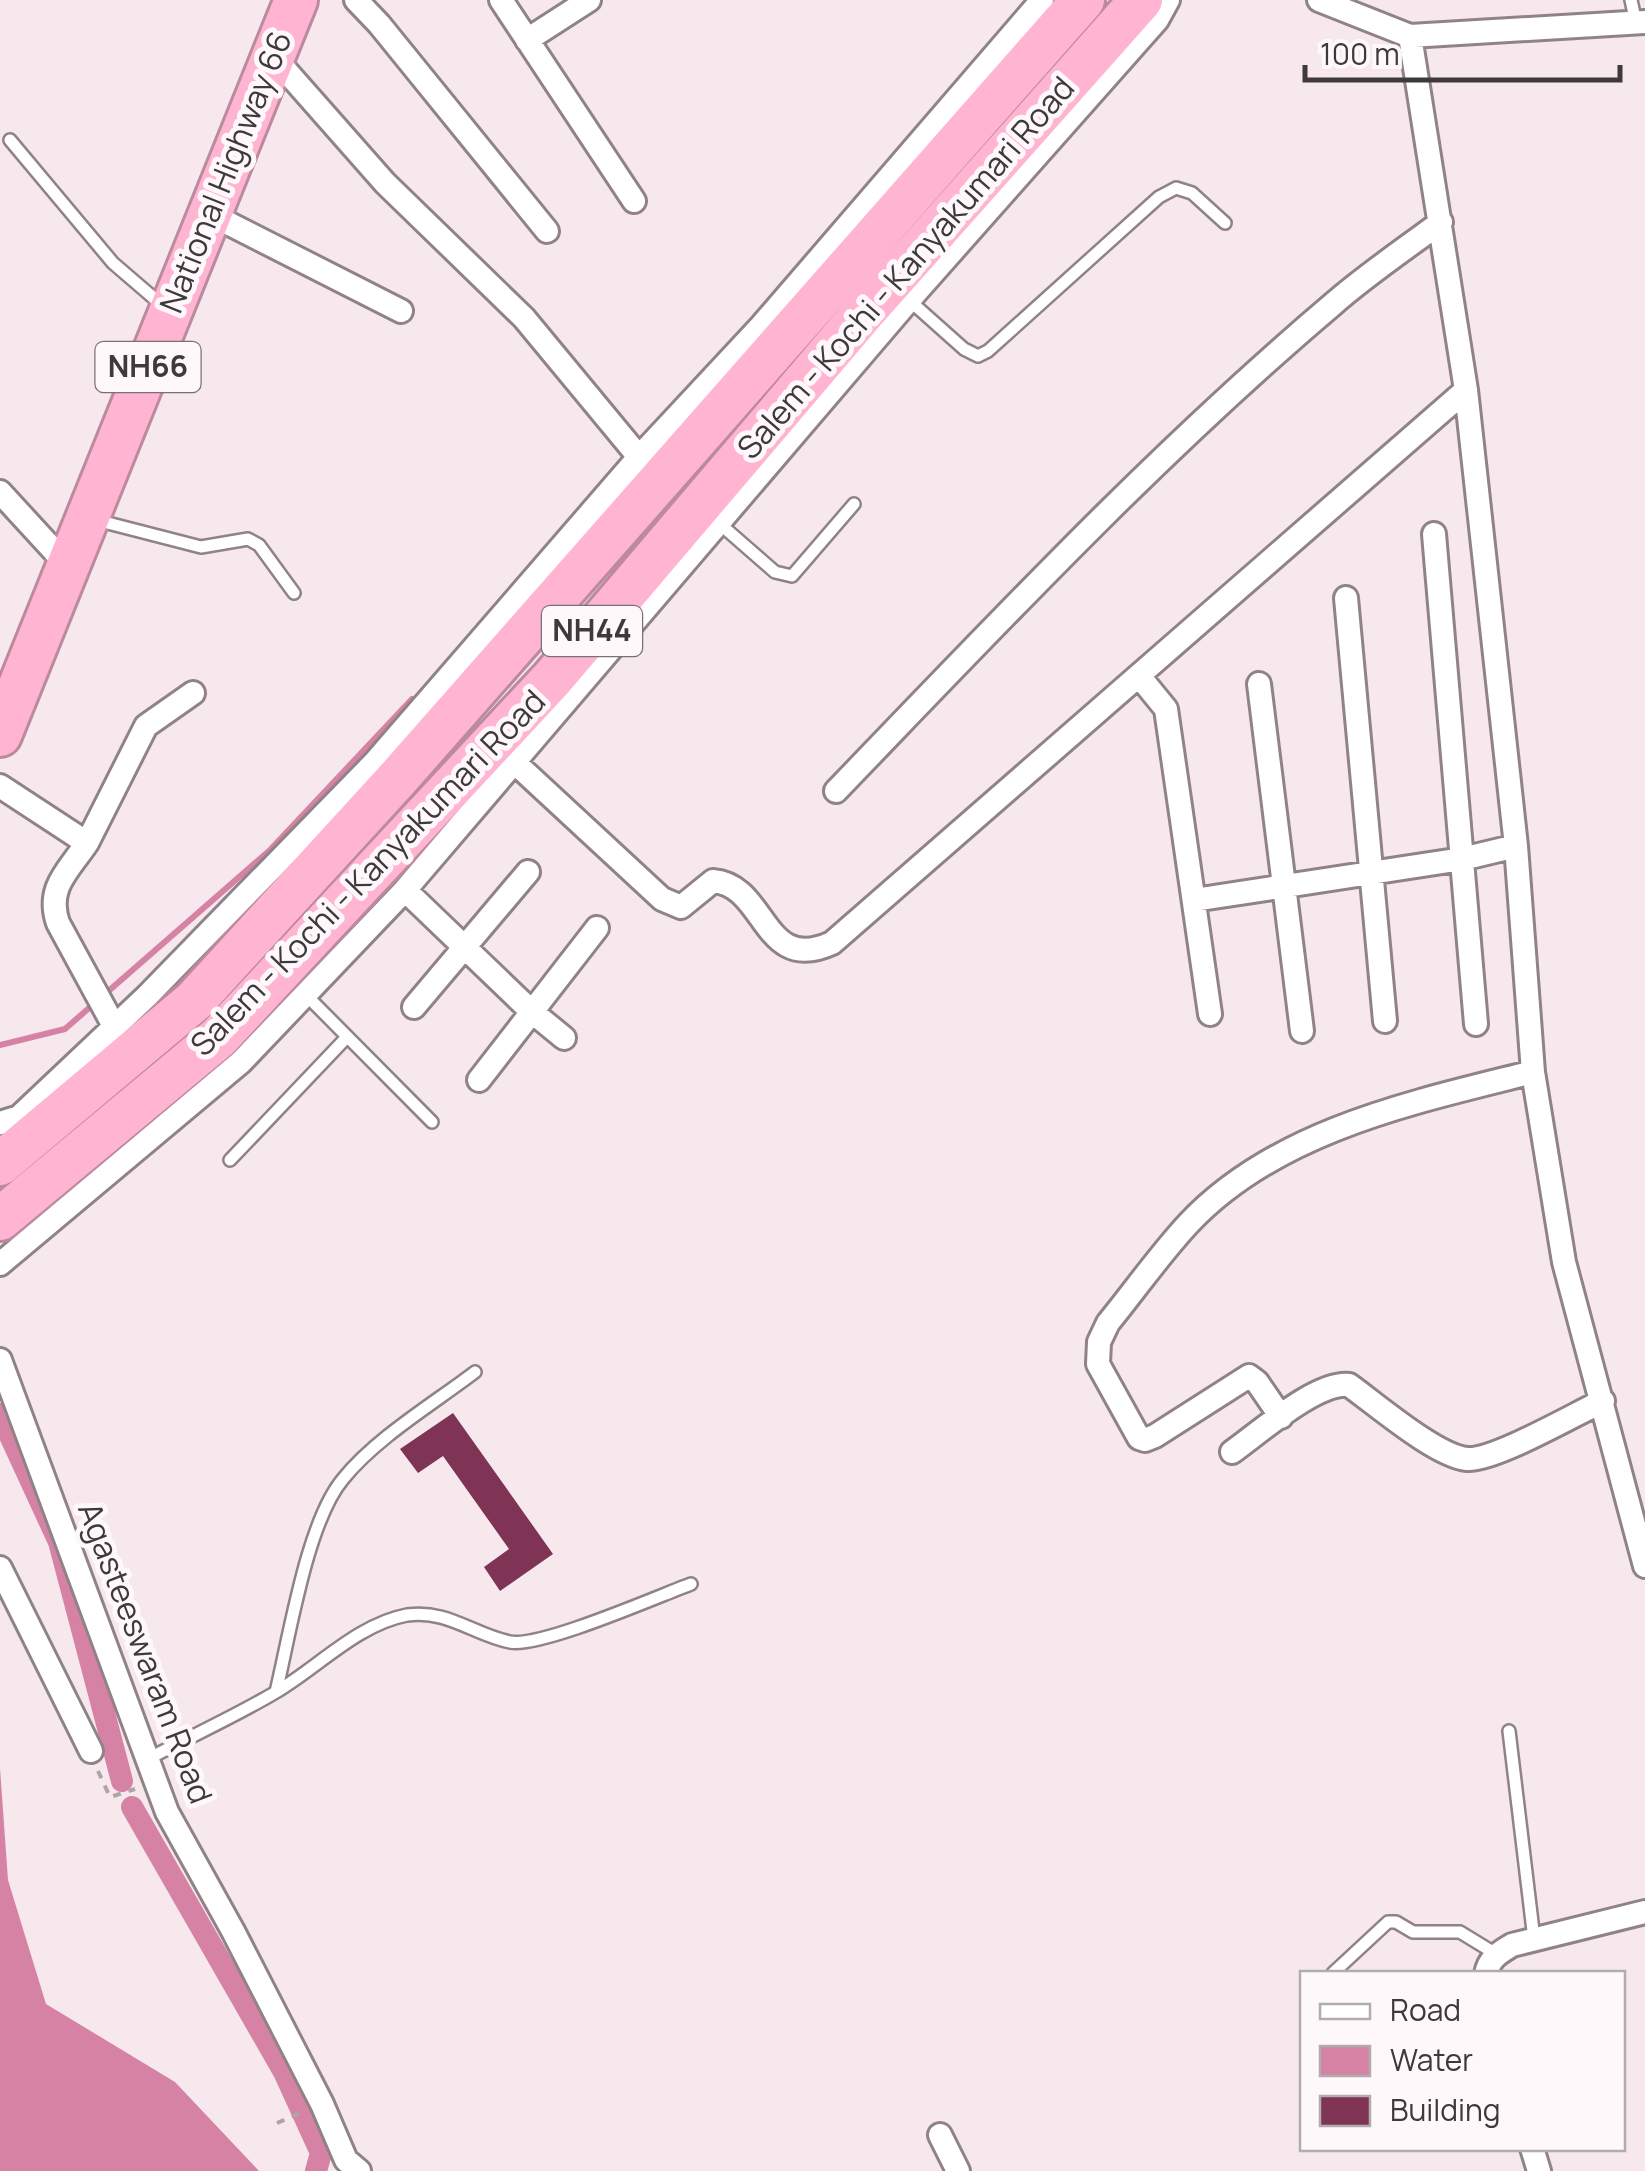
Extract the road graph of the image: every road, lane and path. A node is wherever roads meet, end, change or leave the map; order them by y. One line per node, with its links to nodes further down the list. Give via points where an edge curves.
1 (296, 0): 13 (highway, National Highway 66 / NH66)
2 (356, 0): 19 (street)
3 (501, 0): 12 (street)
4 (590, 0): 12 (street)
5 (1042, 0): 24 (street)
6 (1084, 0): 65 (highway, Salem - Kochi - Kanyakumari Road / NH44, via 194,1001)
7 (1141, 0): 66 (highway, Salem - Kochi - Kanyakumari Road / NH44, via 552,678 219,1037)
8 (1168, 0): 20 (street)
9 (1319, 0): 11 (street)
10 (1638, 15): 11 (street)
11 (1410, 36): 17 (street)
12 (528, 40): 15 (street)
13 (273, 56): 16 (highway, National Highway 66 / NH66); 24 (street, via 385,183 524,318)
14 (10, 140): 22 (lane, via 114,263)
15 (634, 200)
16 (210, 214): 21 (street); 22 (highway, National Highway 66 / NH66)
17 (1441, 222): 23 (street); 39 (street, via 1334,303 1220,404)
18 (1225, 223): 20 (lane, via 1192,192 1176,188 1159,197 978,356)
19 (547, 232)
20 (909, 300): 28 (street)
21 (401, 311)
22 (170, 312): 27 (highway, National Highway 66 / NH66)
23 (1466, 390): 33 (street); 41 (street)
24 (639, 457): 56 (street, via 375,762)
25 (0, 492): 30 (street)
26 (854, 504): 28 (lane, via 792,576 774,572)
27 (87, 518): 30 (highway, National Highway 66 / NH66); 31 (lane, via 201,547 248,539 259,544)
28 (720, 524): 37 (street)
29 (1434, 534): 42 (street)
30 (68, 566): 36 (highway, National Highway 66 / NH66)
31 (294, 593)
32 (1346, 598): 44 (street)
33 (1138, 676): 37 (street, via 832,943 813,952 797,952 780,941 722,882 713,881 681,907 662,900); 47 (street, via 1166,708)
34 (1259, 684): 45 (street)
35 (193, 693): 40 (street, via 146,726)
36 (0, 734)
37 (513, 761): 46 (street)
38 (0, 786): 40 (street)
39 (836, 791)
40 (87, 843): 56 (street, via 54,891 53,908)
41 (1516, 846): 42 (street); 60 (street)
42 (1462, 858): 44 (street); 55 (street)
43 (528, 872): 49 (street)
44 (1371, 872): 45 (street); 54 (street)
45 (1284, 886): 47 (street); 57 (street)
46 (405, 890): 49 (street); 50 (street)
47 (1194, 900): 53 (street)
48 (597, 928): 52 (street)
49 (463, 947): 51 (street); 52 (street)
50 (305, 994): 58 (lane); 67 (street, via 241,1062)
51 (414, 1008)
52 (531, 1010): 59 (street); 61 (street)
53 (1210, 1014)
54 (1385, 1020)
55 (1476, 1024)
56 (114, 1026): 63 (street, via 19,1117)
57 (1302, 1031)
58 (347, 1037): 62 (lane); 64 (lane)
59 (564, 1038)
60 (1533, 1072): 70 (street, via 1564,1262); 71 (street, via 1381,1112 1280,1156 1189,1223 1098,1342 1098,1364 1144,1440 1248,1376)
61 (479, 1080)
62 (432, 1122)
63 (0, 1123)
64 (230, 1160)
65 (0, 1164)
66 (0, 1219)
67 (0, 1264)
68 (0, 1360): 79 (street, Agasteeswaram Road)
69 (475, 1372): 76 (lane, via 342,1480 318,1522)
70 (1603, 1401): 71 (street, via 1470,1460 1447,1454 1349,1385 1337,1383); 73 (street)
71 (1281, 1417): 72 (street)
72 (1232, 1452)
73 (1645, 1566)
74 (0, 1568): 78 (street)
75 (691, 1584): 76 (lane, via 543,1641 510,1642 455,1620 405,1616 376,1626)
76 (276, 1692): 79 (lane)
77 (1509, 1731): 81 (lane)
78 (91, 1751): 79 (path, via 110,1797)
79 (150, 1770): 87 (street, Agasteeswaram Road, via 346,2160)
80 (1645, 1912): 81 (street)
81 (1534, 1940): 82 (street)
82 (1491, 1964): 83 (lane, via 1460,1932 1413,1932 1388,1922)
83 (1335, 1971)
84 (292, 2116): 85 (path)
85 (277, 2123)
86 (940, 2135): 88 (street)
87 (359, 2171)
88 (958, 2171)

